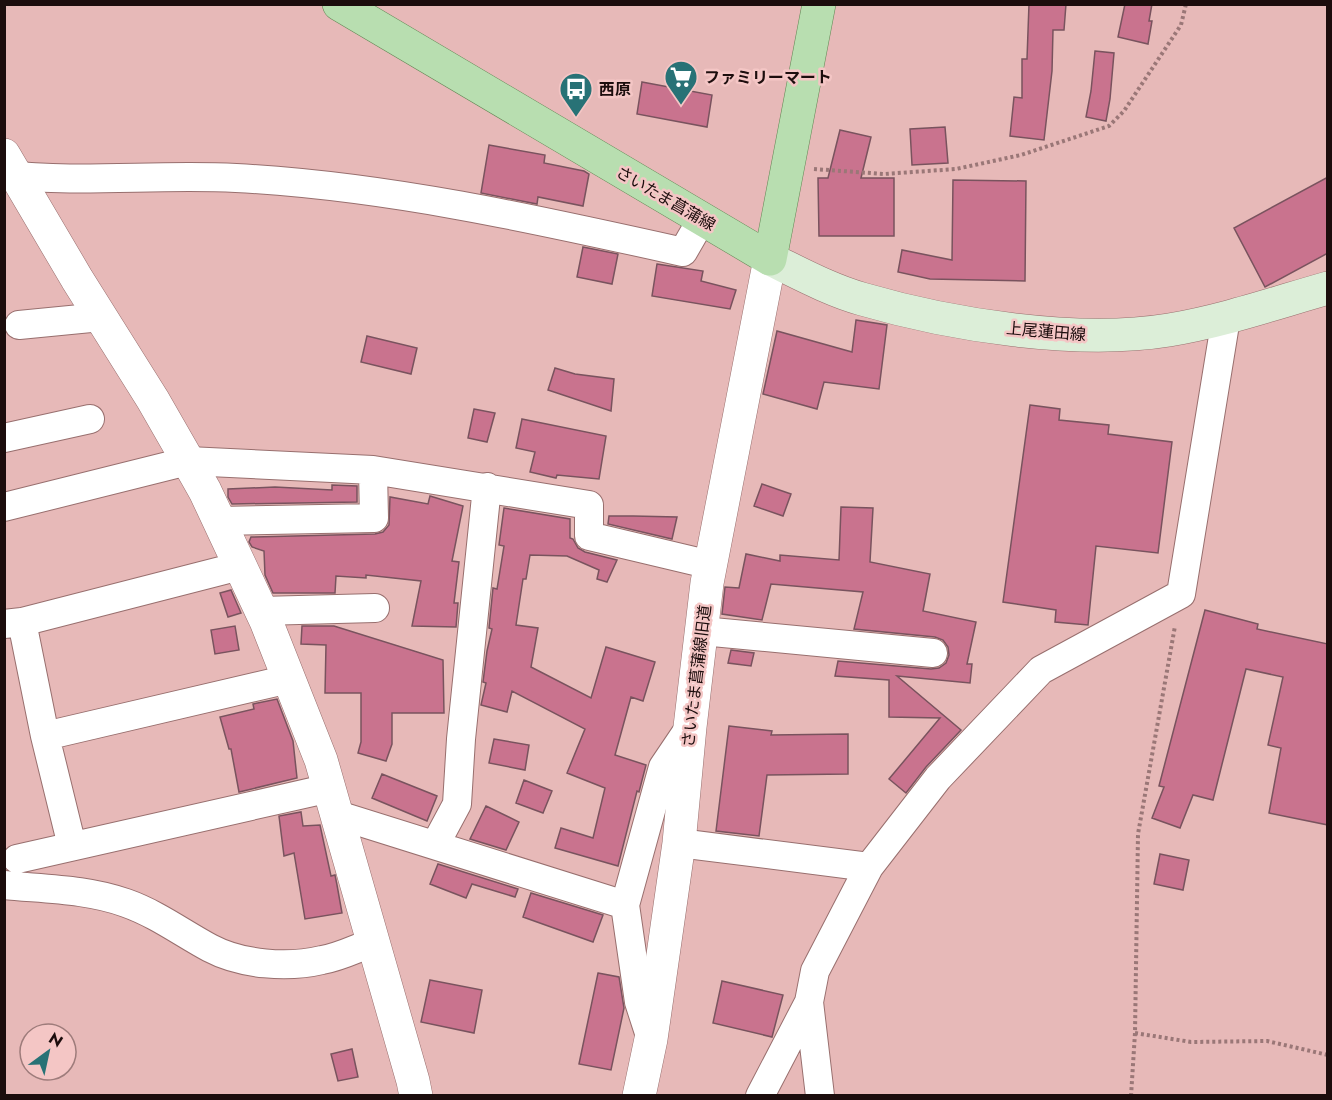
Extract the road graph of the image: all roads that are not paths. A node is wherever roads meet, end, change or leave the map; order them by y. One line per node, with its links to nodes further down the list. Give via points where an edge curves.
1 (339, 4): 4 (main road, さいたま菖蒲線)
2 (819, 4): 5 (main road)
3 (8, 168): 4 (street, via 235,178 371,190 682,252); 7 (street)
4 (702, 219): 5 (main road, さいたま菖蒲線)
5 (770, 259): 8 (main road, 上尾蓮田線, via 860,299 977,324 1038,332 1108,337); 17 (street, さいたま菖蒲線旧道)
6 (1328, 288): 8 (main road, 上尾蓮田線)
7 (101, 317): 9 (street); 12 (street)
8 (1226, 318): 32 (street, via 1181,594 1041,670 938,778)
9 (20, 326)
10 (90, 419): 11 (street)
11 (4, 438)
12 (188, 462): 13 (street); 15 (street); 16 (street)
13 (373, 470): 14 (street); 16 (street, via 374,518)
14 (487, 487): 17 (street, via 589,505 589,536); 29 (street, via 457,804)
15 (4, 507)
16 (219, 521): 18 (street)
17 (711, 565): 22 (street, さいたま菖蒲線旧道)
18 (240, 566): 20 (street); 21 (street)
19 (375, 608): 20 (street)
20 (261, 611): 24 (street)
21 (13, 623): 26 (street)
22 (702, 631): 23 (street); 25 (street, さいたま菖蒲線旧道)
23 (933, 653)
24 (289, 680): 26 (street); 27 (street)
25 (690, 727): 28 (street, さいたま菖蒲線旧道); 34 (street, via 663,767)
26 (45, 736): 30 (street)
27 (334, 801): 29 (street); 30 (street); 35 (street)
28 (679, 843): 32 (street); 37 (street, さいたま菖蒲線旧道)
29 (435, 845): 34 (street)
30 (72, 846): 31 (street)
31 (17, 859)
32 (869, 867): 36 (street, via 815,971)
33 (4, 885): 35 (street, via 102,896 126,903 155,914 213,950 244,960 285,964 323,960)
34 (625, 905): 37 (street, via 639,1002)
35 (374, 942): 38 (street)
36 (808, 1002): 40 (street); 41 (street)
37 (651, 1039): 39 (street, さいたま菖蒲線旧道)
38 (416, 1095)
39 (639, 1095)
40 (760, 1095)
41 (820, 1095)

